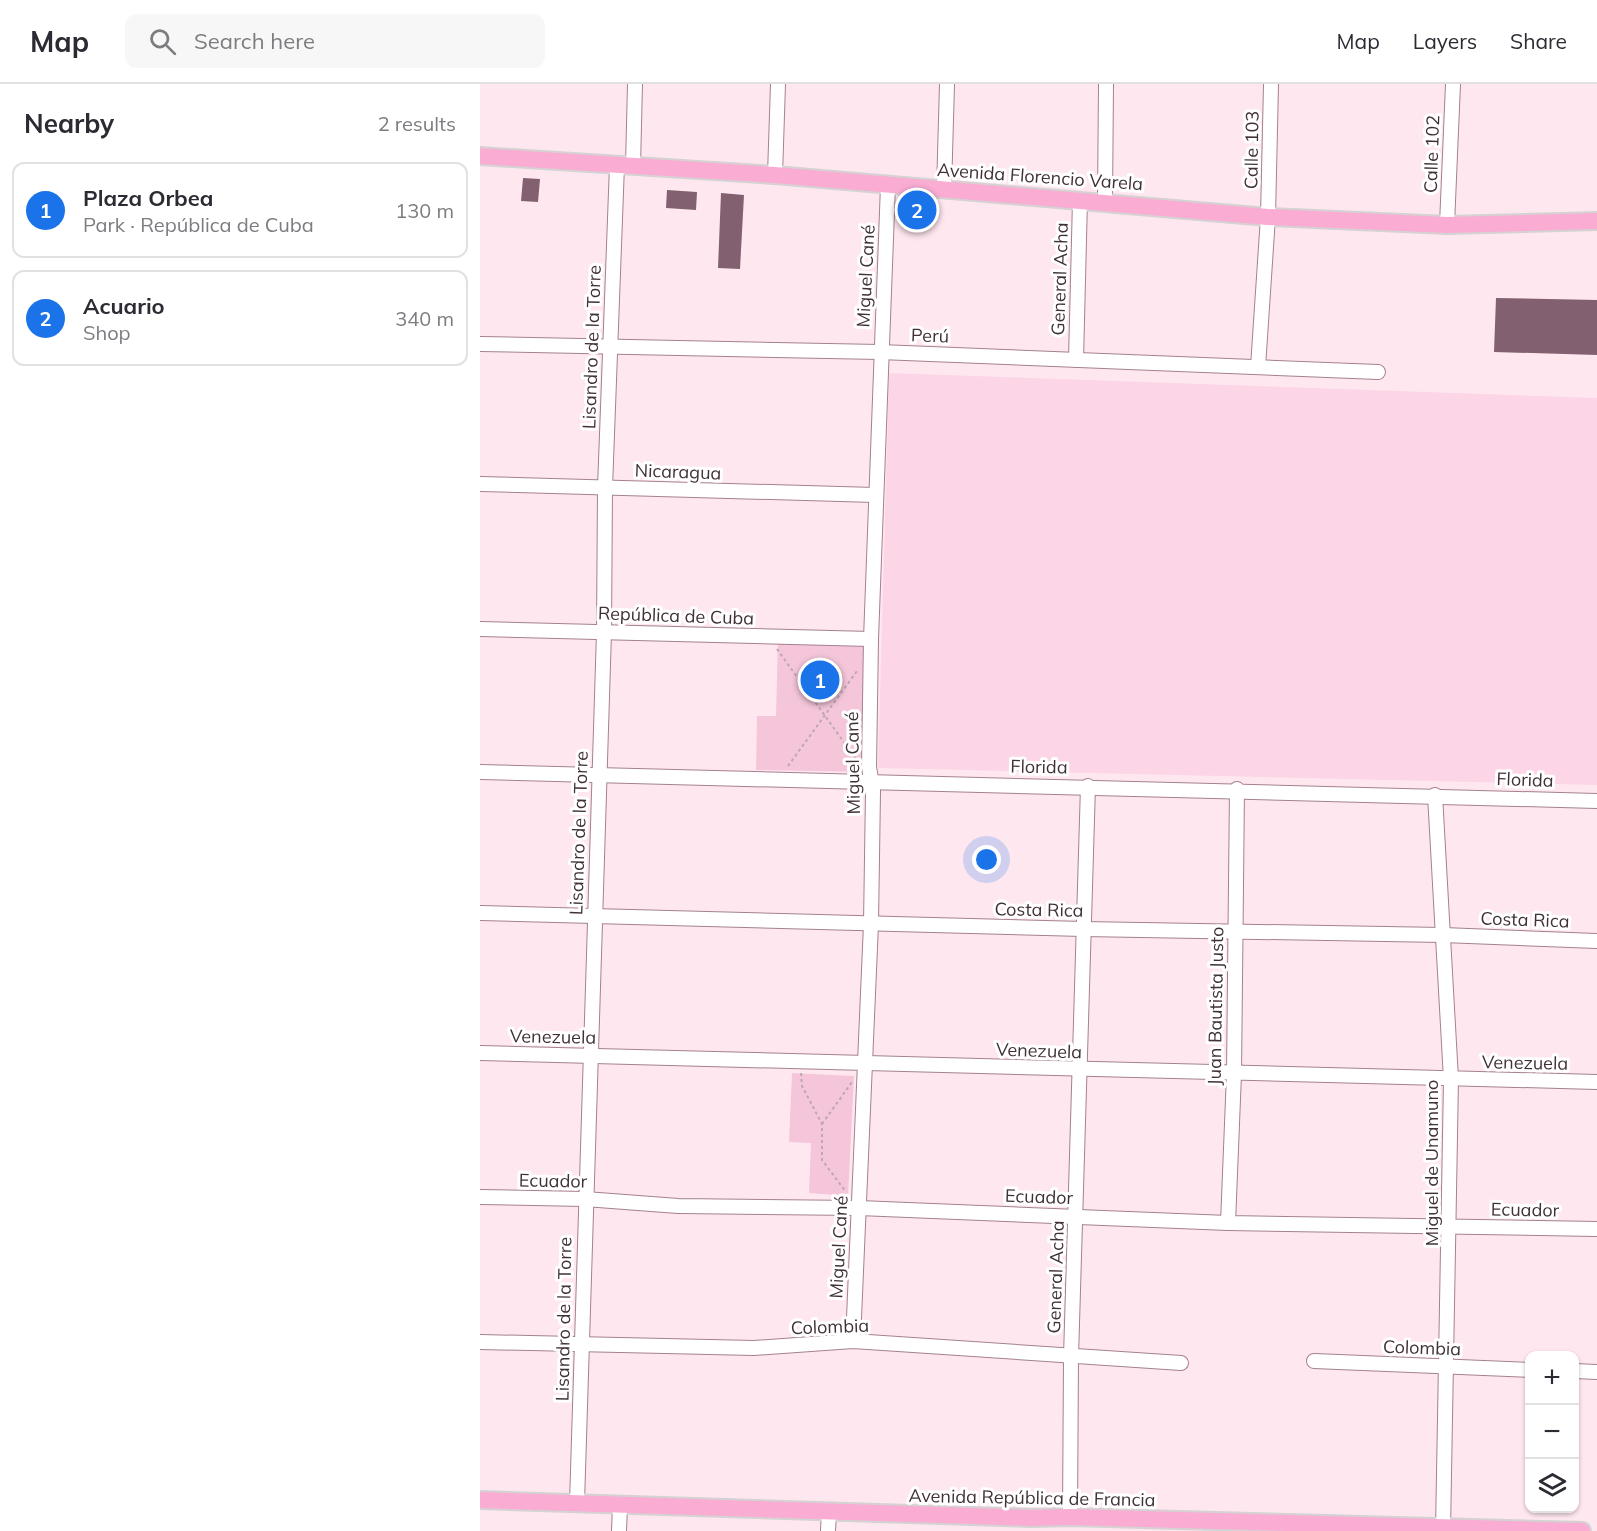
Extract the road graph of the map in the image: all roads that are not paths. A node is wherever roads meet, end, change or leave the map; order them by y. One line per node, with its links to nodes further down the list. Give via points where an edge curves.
1 (635, 84): 8 (street, Lisandro de la Torre)
2 (778, 84): 9 (street)
3 (947, 84): 11 (street)
4 (1107, 84): 13 (street)
5 (1271, 84): 14 (street, Calle 103)
6 (1453, 84): 16 (street, Calle 102)
7 (480, 156): 8 (main road, Avenida Florencio Varela)
8 (625, 165): 9 (main road, Avenida Florencio Varela); 18 (street, Lisandro de la Torre)
9 (775, 175): 10 (main road, Avenida Florencio Varela)
10 (888, 185): 11 (main road, Avenida Florencio Varela); 19 (street, Miguel Cané)
11 (944, 190): 12 (main road, Avenida Florencio Varela)
12 (1080, 200): 13 (main road, Avenida Florencio Varela); 20 (street, General Acha)
13 (1105, 201): 14 (main road, Avenida Florencio Varela)
14 (1268, 217): 16 (main road, Avenida Florencio Varela); 21 (street)
15 (1597, 221): 16 (main road, Avenida Florencio Varela)
16 (1447, 225)
17 (480, 344): 18 (street, Perú)
18 (611, 346): 19 (street, Perú); 24 (street, Lisandro de la Torre)
19 (880, 352): 20 (street, Perú); 25 (street, Miguel Cané)
20 (1076, 360): 21 (street, Perú)
21 (1258, 367): 22 (street, Perú)
22 (1378, 372)
23 (480, 484): 24 (street, Nicaragua)
24 (605, 488): 25 (street, Nicaragua); 27 (street, Lisandro de la Torre)
25 (875, 495): 28 (street, Miguel Cané)
26 (480, 629): 27 (street, República de Cuba)
27 (604, 632): 28 (street, República de Cuba, via 768,637); 30 (street, Lisandro de la Torre)
28 (871, 646): 31 (street, Miguel Cané)
29 (480, 772): 30 (street, Florida)
30 (599, 774): 31 (street, Florida); 37 (street, Lisandro de la Torre)
31 (872, 782): 32 (street, Florida); 38 (street, Miguel Cané)
32 (1088, 786): 33 (street, Florida); 39 (street, General Acha)
33 (1237, 789): 34 (street, Florida); 40 (street, Juan Bautista Justo)
34 (1435, 795): 35 (street, Florida); 41 (street, Miguel de Unamuno)
35 (1597, 801)
36 (480, 913): 37 (street, Costa Rica)
37 (595, 916): 38 (street, Costa Rica); 44 (street, Lisandro de la Torre)
38 (871, 924): 39 (street, Costa Rica); 45 (street, Miguel Cané)
39 (1083, 929): 40 (street, Costa Rica); 46 (street, General Acha)
40 (1234, 932): 41 (street, Costa Rica); 47 (street, Juan Bautista Justo)
41 (1443, 935): 42 (street, Costa Rica); 48 (street, Miguel de Unamuno)
42 (1597, 941)
43 (480, 1053): 44 (street, Venezuela)
44 (589, 1056): 45 (street, Venezuela); 51 (street, Lisandro de la Torre)
45 (865, 1063): 46 (street, Venezuela); 52 (street, Miguel Cané)
46 (1080, 1070): 47 (street, Venezuela); 53 (street, General Acha)
47 (1234, 1074): 48 (street, Venezuela); 54 (street, Juan Bautista Justo)
48 (1451, 1079): 49 (street, Venezuela); 55 (street, Miguel de Unamuno)
49 (1597, 1082)
50 (480, 1197): 51 (street, Ecuador)
51 (585, 1199): 52 (street, Ecuador, via 678,1206); 59 (street, Lisandro de la Torre)
52 (859, 1208): 53 (street, Ecuador); 57 (street, Miguel Cané)
53 (1076, 1217): 54 (street, Ecuador); 60 (street, General Acha)
54 (1228, 1223): 55 (street, Ecuador)
55 (1451, 1226): 56 (street, Ecuador); 63 (street, Miguel de Unamuno)
56 (1597, 1229)
57 (853, 1341): 59 (street, Colombia, via 754,1348); 60 (street, Colombia)
58 (480, 1342): 59 (street, Colombia)
59 (582, 1346): 68 (street, Lisandro de la Torre)
60 (1071, 1357): 62 (street, Colombia); 71 (street, General Acha)
61 (1314, 1361): 63 (street, Colombia)
62 (1181, 1363)
63 (1447, 1367): 64 (street, Colombia); 74 (street, Miguel de Unamuno)
64 (1525, 1370)
65 (1579, 1371): 66 (street)
66 (1597, 1372)
67 (480, 1500): 68 (main road, Avenida República de Francia)
68 (577, 1503): 69 (main road, Avenida República de Francia)
69 (620, 1506): 70 (main road, Avenida República de Francia); 75 (street)
70 (829, 1512): 72 (main road, Avenida República de Francia); 76 (street)
71 (1070, 1516): 72 (main road, Avenida República de Francia); 73 (main road, Avenida República de Francia)
72 (1031, 1525)
73 (1239, 1527): 74 (main road, Avenida República de Francia)
74 (1444, 1529): 77 (main road, Avenida República de Francia)
75 (619, 1531)
76 (828, 1531)
77 (1582, 1531)

